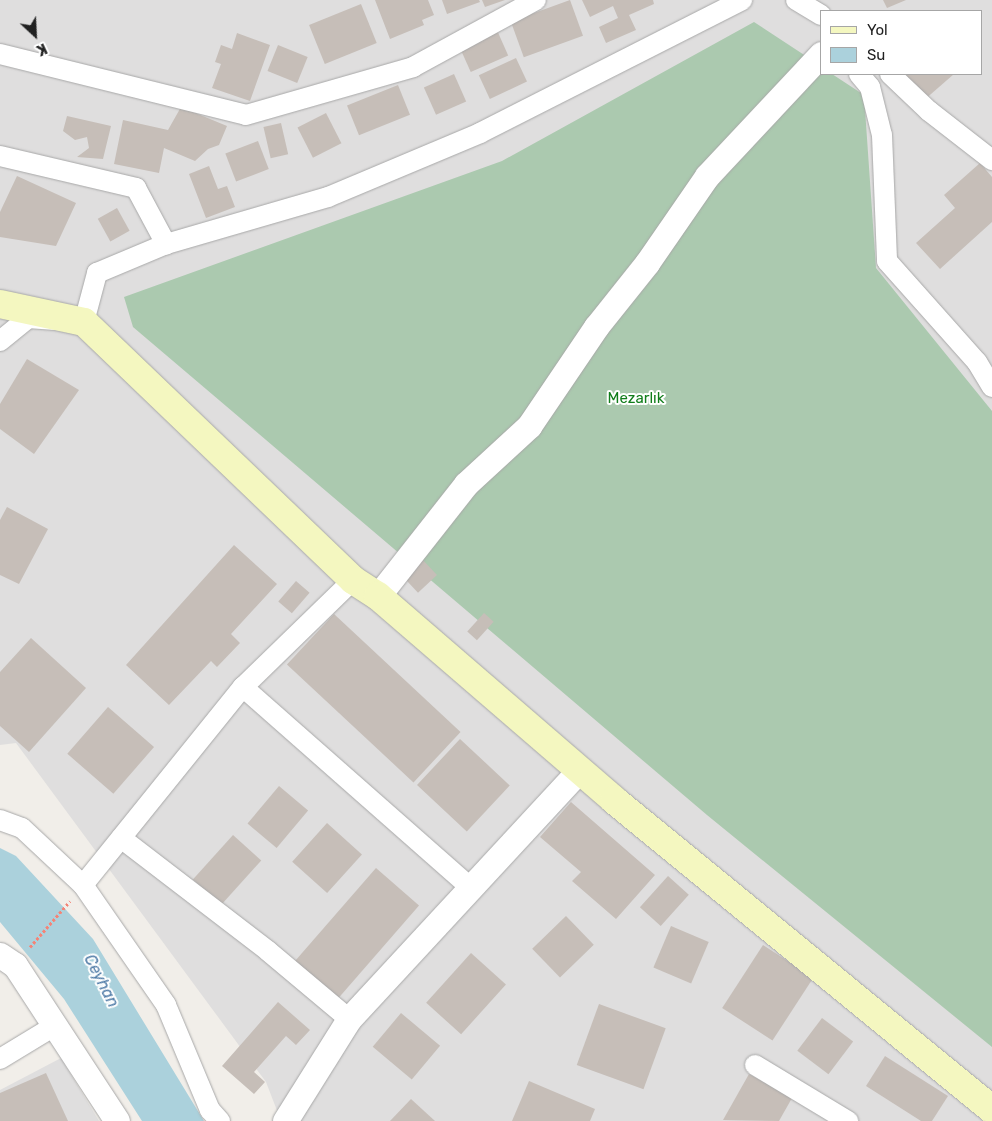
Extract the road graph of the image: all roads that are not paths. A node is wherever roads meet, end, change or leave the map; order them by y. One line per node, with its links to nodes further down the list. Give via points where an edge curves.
1 (536, 0): 5 (street, via 413,67 246,115)
2 (742, 0): 11 (street, via 480,133 328,197)
3 (796, 0): 4 (street)
4 (820, 14)
5 (0, 54)
6 (820, 55): 17 (street, via 707,176 647,263 596,327 529,426 466,484)
7 (860, 75): 15 (street, via 870,87 882,135 887,262 978,362)
8 (891, 75): 10 (street, via 929,111)
9 (0, 156): 11 (street, via 136,188)
10 (992, 160)
11 (166, 244): 13 (street, via 97,273)
12 (0, 304): 13 (main road)
13 (84, 322): 14 (street, via 28,318); 16 (main road)
14 (0, 341)
15 (992, 387)
16 (353, 580): 17 (main road); 18 (street)
17 (378, 596): 19 (main road)
18 (243, 687): 21 (street); 23 (street)
19 (580, 770): 23 (street); 29 (main road)
20 (0, 820): 22 (street, via 22,828)
21 (122, 838): 22 (street); 25 (street, via 268,951)
22 (83, 885): 31 (street, via 166,1005 210,1110)
23 (472, 889): 25 (street)
24 (7, 960): 26 (street)
25 (349, 1019): 32 (street)
26 (56, 1025): 27 (street); 30 (street)
27 (0, 1059)
28 (755, 1065): 33 (street)
29 (992, 1110)
30 (117, 1121)
31 (220, 1121)
32 (285, 1121)
33 (848, 1121)

